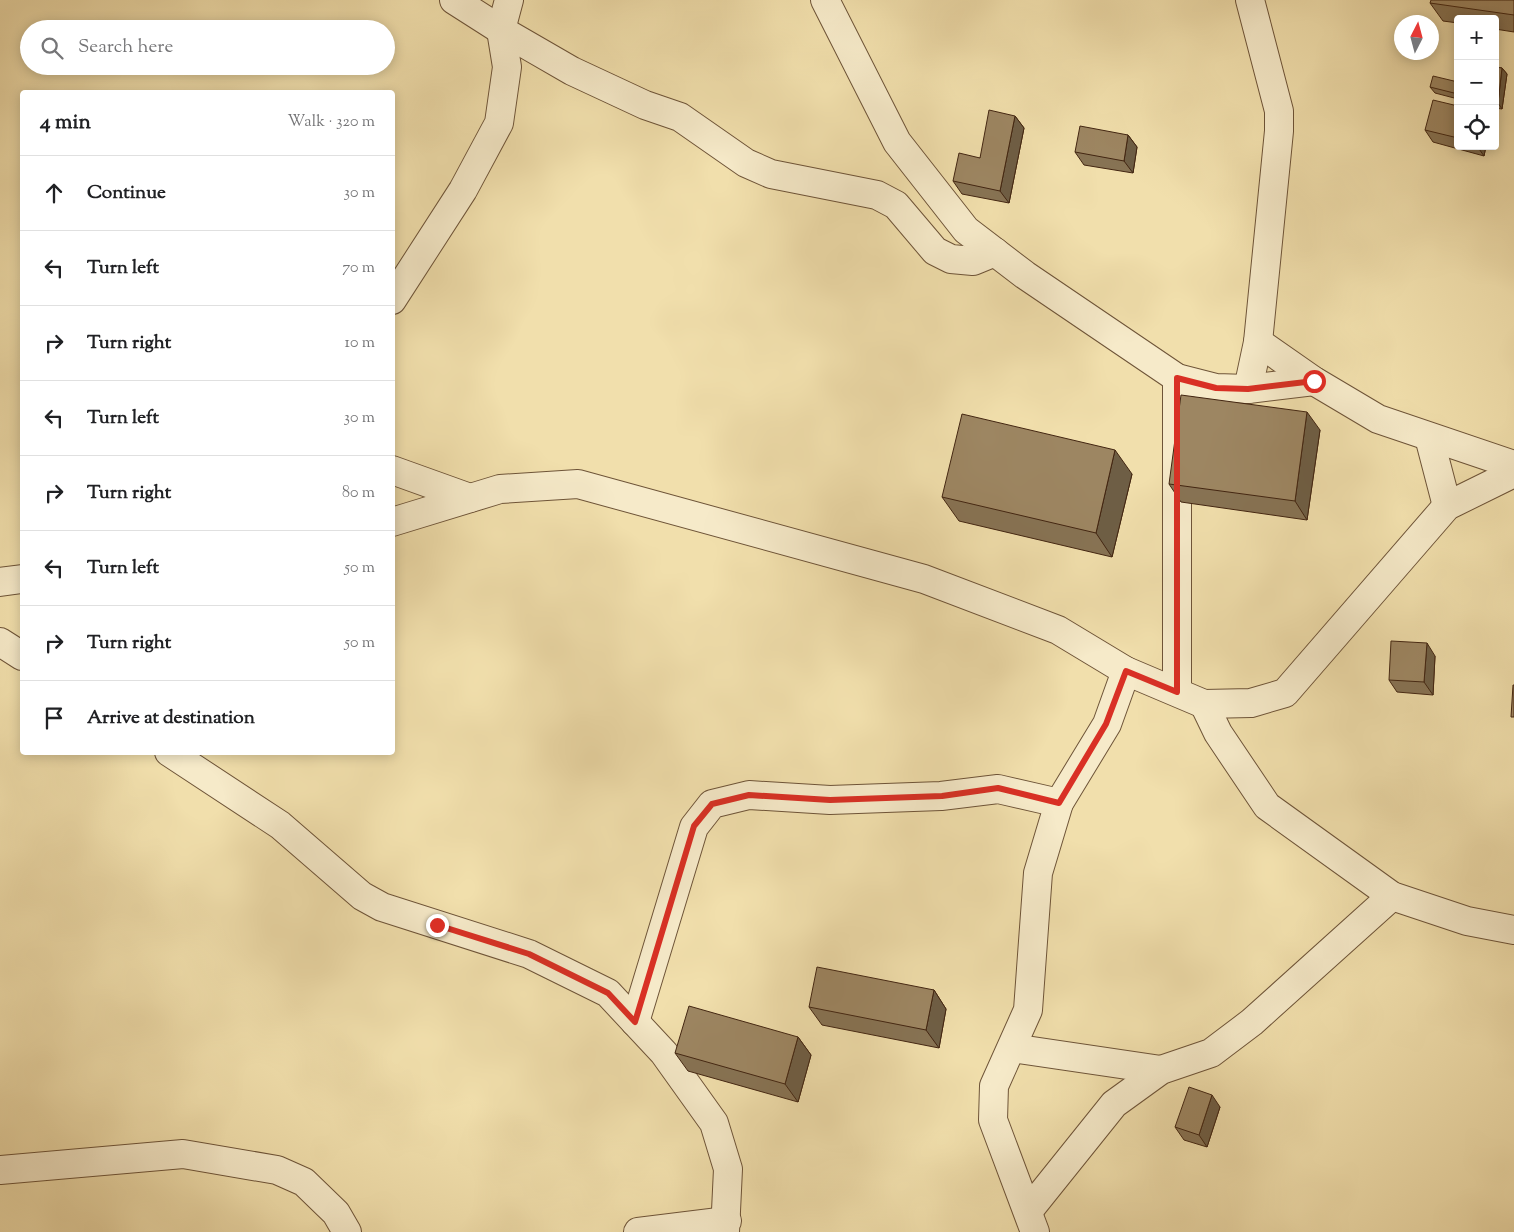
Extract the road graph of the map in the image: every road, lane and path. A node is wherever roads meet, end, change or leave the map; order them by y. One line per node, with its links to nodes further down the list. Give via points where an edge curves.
1 (454, 0): 5 (street)
2 (509, 0): 5 (street)
3 (825, 0): 6 (street, via 897,142 966,230)
4 (1250, 0): 8 (street, via 1280,130)
5 (501, 30): 6 (street, via 572,71 645,105 680,116 746,163 771,174 877,195 896,205 935,251 951,259 973,261); 7 (street, via 507,67 499,122 464,190)
6 (995, 252): 9 (street)
7 (395, 295)
8 (1258, 342): 10 (street); 11 (street)
9 (1177, 378): 11 (street, via 1216,388); 24 (street)
10 (1314, 381): 11 (street); 12 (street, via 1378,419)
11 (1248, 389)
12 (1429, 437): 13 (street); 17 (street)
13 (1514, 465)
14 (395, 471): 16 (street)
15 (1514, 473): 17 (street)
16 (470, 498): 18 (street); 23 (street, via 500,489 578,484 924,579 1058,630)
17 (1447, 506): 25 (street, via 1285,693 1251,703)
18 (395, 521)
19 (20, 579): 20 (street)
20 (0, 582)
21 (0, 642): 22 (street)
22 (20, 655)
23 (1126, 671): 24 (street); 27 (street, via 1106,724)
24 (1177, 692): 25 (street)
25 (1204, 704): 28 (street, via 1218,733 1267,806)
26 (174, 755): 30 (street, via 280,825 368,900 529,954 608,993)
27 (1059, 803): 30 (street, via 998,788 942,796 830,800 749,795 712,804 694,826); 31 (street, via 1038,873 1028,1010)
28 (1392, 896): 29 (street, via 1467,921); 32 (street, via 1252,1022 1211,1053)
29 (1514, 930)
30 (635, 1022): 35 (street, via 664,1053 714,1123 728,1169)
31 (1012, 1048): 32 (street); 34 (street, via 994,1086 993,1120)
32 (1161, 1070): 34 (street, via 1114,1104)
33 (0, 1170): 36 (street, via 183,1154 277,1170 304,1182 336,1213)
34 (1032, 1221)
35 (726, 1226): 37 (street)
36 (347, 1232)
37 (638, 1232)

